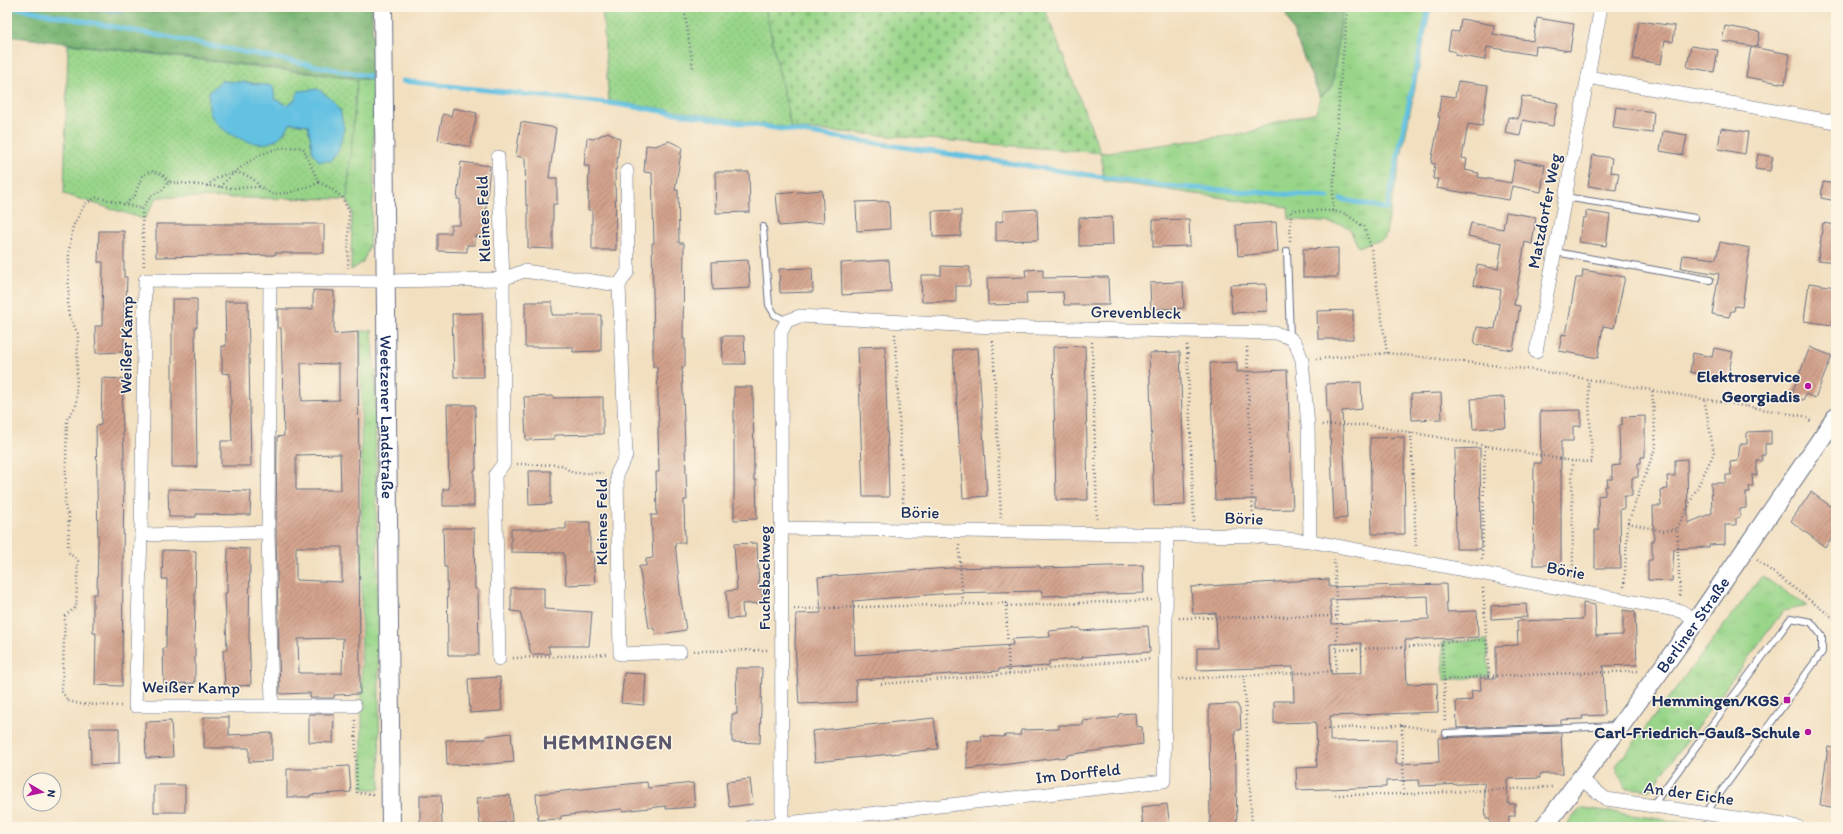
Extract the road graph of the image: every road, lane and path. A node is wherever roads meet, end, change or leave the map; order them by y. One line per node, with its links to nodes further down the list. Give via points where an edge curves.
1 (383, 7): 28 (main road, Weetzener Landstraße)
2 (684, 7): 5 (path)
3 (1348, 7): 19 (path)
4 (1600, 7): 6 (street, Matzdorfer Weg)
5 (693, 68)
6 (1588, 77): 7 (street); 16 (street, Matzdorfer Weg)
7 (1836, 122)
8 (498, 157): 24 (street, Kleines Feld)
9 (627, 171): 29 (street, Kleines Feld, via 628,271)
10 (234, 172): 12 (path, via 252,159 275,148 303,148); 13 (path, via 216,178); 14 (path); 15 (path, via 255,179)
11 (168, 182): 17 (path, via 162,174 151,171 142,176 135,195)
12 (319, 183)
13 (206, 186)
14 (220, 187)
15 (261, 187)
16 (1566, 197): 20 (lane); 23 (street, Matzdorfer Weg)
17 (126, 204)
18 (142, 209): 25 (path)
19 (1332, 211): 22 (path, via 1291,210 1290,245); 38 (path, via 1346,214 1364,227 1371,247)
20 (1695, 218)
21 (763, 226): 30 (lane, via 769,306 775,315)
22 (1287, 252): 36 (lane)
23 (1555, 252): 27 (lane); 37 (street, Matzdorfer Weg)
24 (503, 279): 28 (street, Kleines Feld); 29 (street, Kleines Feld, via 524,271); 48 (street, Kleines Feld)
25 (144, 280): 26 (street, Weißer Kamp); 58 (street, Weißer Kamp)
26 (270, 280): 28 (street, Weißer Kamp); 55 (street)
27 (1710, 280)
28 (386, 281): 102 (main road, Weetzener Landstraße)
29 (619, 285): 49 (street, Kleines Feld, via 626,456)
30 (787, 320): 31 (street, Grevenbleck, via 800,316); 51 (street, Fuchsbachweg, via 781,332)
31 (894, 322): 32 (street, Grevenbleck); 53 (path)
32 (992, 327): 33 (street, Grevenbleck); 56 (path)
33 (1091, 330): 34 (street, Grevenbleck); 57 (path)
34 (1186, 331): 35 (street, Grevenbleck); 60 (path)
35 (1246, 332): 36 (street, Grevenbleck, via 1276,333); 61 (path)
36 (1290, 338): 39 (street, via 1296,344)
37 (1536, 352)
38 (1387, 353): 39 (path); 40 (path)
39 (1302, 360): 44 (street)
40 (1588, 379): 41 (path); 47 (path, via 1592,462)
41 (1652, 390): 42 (path); 50 (path, via 1656,446)
42 (1704, 398): 43 (path, via 1803,416); 52 (path, via 1714,453)
43 (1832, 425): 64 (main road, Berliner Straße)
44 (1308, 426): 45 (path, via 1369,425); 62 (street)
45 (1411, 433): 46 (path); 65 (path)
46 (1485, 445): 47 (path); 66 (path)
47 (1572, 461): 67 (path, via 1572,572)
48 (504, 463): 49 (path, via 561,465 573,473); 85 (street, Kleines Feld, via 495,475)
49 (617, 473): 83 (street, Kleines Feld)
50 (1628, 523): 52 (path, via 1663,531); 68 (path)
51 (782, 528): 53 (street, Börie); 72 (street, Fuchsbachweg)
52 (1677, 529): 73 (path)
53 (904, 530): 54 (street, Börie)
54 (958, 531): 56 (street, Börie); 70 (path)
55 (268, 532): 58 (street); 93 (street)
56 (1002, 532): 57 (street, Börie)
57 (1098, 533): 59 (street, Börie)
58 (141, 535): 93 (street, Weißer Kamp, via 135,706)
59 (1167, 535): 60 (street, Börie); 69 (street, Im Dorffeld)
60 (1195, 535): 61 (street, Börie)
61 (1253, 536): 62 (street, Börie)
62 (1310, 541): 63 (street, Börie)
63 (1333, 544): 65 (street, Börie); 74 (path)
64 (1744, 552): 76 (path); 77 (main road, Berliner Straße)
65 (1416, 561): 66 (street, Börie)
66 (1481, 573): 67 (street, Börie); 78 (path)
67 (1568, 589): 68 (street, Börie)
68 (1623, 599): 73 (street, Börie)
69 (1165, 600): 71 (path); 75 (street, Im Dorffeld)
70 (963, 604): 71 (path, via 1006,603); 72 (path)
71 (1006, 606): 87 (path)
72 (782, 610): 80 (street, Fuchsbachweg)
73 (1681, 611): 77 (street, Börie)
74 (1337, 616): 75 (path); 81 (path)
75 (1165, 618): 84 (street, Im Dorffeld)
76 (1836, 620)
77 (1696, 621): 86 (main road, Berliner Straße)
78 (1487, 640): 79 (path, via 1442,642); 89 (path)
79 (1442, 645): 81 (path); 91 (path)
80 (782, 650): 82 (path); 105 (street, Fuchsbachweg)
81 (1337, 650): 88 (path, via 1336,671)
82 (680, 652): 83 (street)
83 (620, 654): 85 (path)
84 (1166, 658): 87 (path); 90 (street, Im Dorffeld)
85 (499, 659)
86 (1660, 670): 89 (path); 96 (main road, Berliner Straße)
87 (1009, 674): 92 (path)
88 (1244, 676): 90 (path); 108 (path)
89 (1489, 676): 91 (path)
90 (1166, 680): 105 (street, Im Dorffeld, via 1164,781)
91 (1444, 680): 98 (path)
92 (881, 684)
93 (272, 706): 94 (street, Weißer Kamp)
94 (355, 706): 102 (path, via 357,793)
95 (1402, 725): 97 (path); 98 (path); 101 (path)
96 (1621, 725): 98 (lane); 99 (main road, Berliner Straße)
97 (1324, 729)
98 (1446, 733)
99 (1578, 783): 101 (path); 103 (street, An der Eiche, via 1606,799); 109 (main road, Berliner Straße)
100 (1335, 794): 101 (path)
101 (1404, 794)
102 (390, 795): 106 (main road, Weetzener Landstraße)
103 (1652, 806): 104 (street, An der Eiche); 104 (lane, via 1791,618 1812,622 1822,636 1822,652)
104 (1705, 814): 110 (street, An der Eiche)
105 (782, 824): 107 (street, Im Dorffeld)
106 (390, 827)
107 (751, 827)
108 (1252, 827)
109 (1544, 827)
110 (1798, 827)

